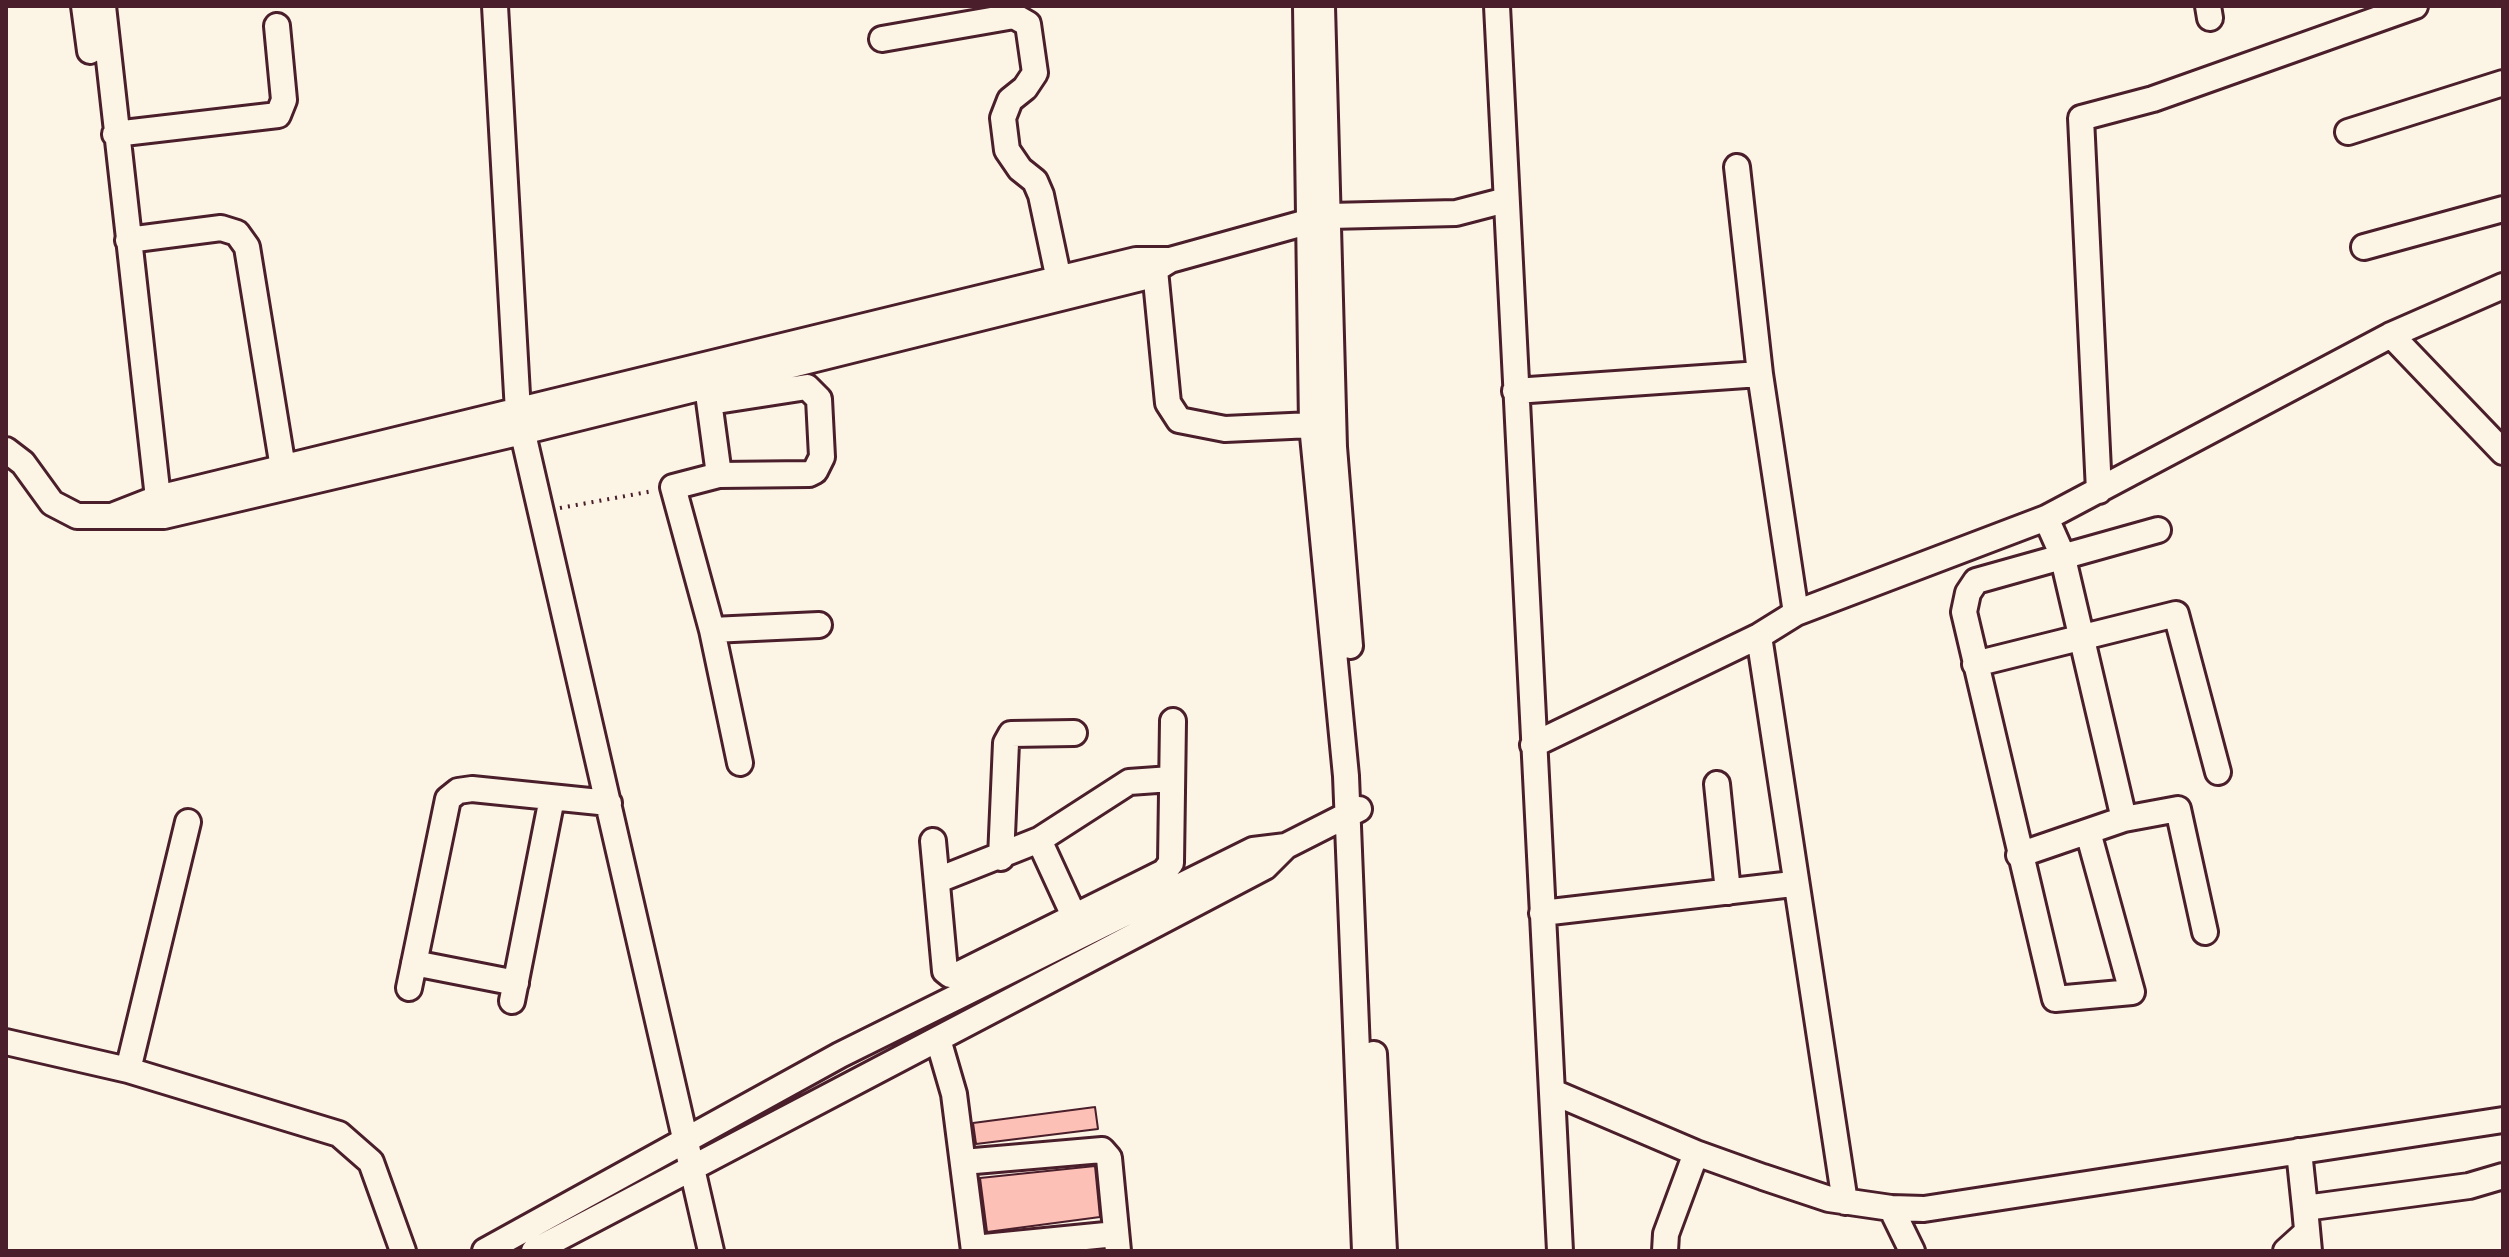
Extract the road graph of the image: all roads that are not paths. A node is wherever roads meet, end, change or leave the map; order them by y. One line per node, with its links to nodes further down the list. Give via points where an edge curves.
1 (84, 6): 22 (street)
2 (103, 6): 12 (street)
3 (495, 6): 27 (street)
4 (1306, 6): 16 (street)
5 (1322, 6): 16 (street)
6 (1497, 6): 14 (street)
7 (2415, 6): 33 (street, via 2153,99 2081,118)
8 (277, 26): 12 (street, via 284,100 278,115)
9 (882, 39): 20 (street, via 1014,16 1028,24 1035,73 1010,100 1003,118 1007,150 1041,195)
10 (2503, 83): 11 (street)
11 (2348, 132)
12 (115, 134): 17 (street)
13 (1737, 167): 24 (street)
14 (1506, 200): 16 (street, via 1456,213); 25 (street)
15 (2503, 209): 18 (street)
16 (1320, 219): 19 (street); 28 (street); 54 (street)
17 (128, 240): 22 (street); 31 (street, via 221,228 237,233 247,247)
18 (2364, 247)
19 (1162, 265): 20 (street, via 1136,260); 26 (street, via 1141,278); 28 (street, via 1168,403 1179,420 1225,429)
20 (1059, 280): 27 (street)
21 (2503, 286): 23 (street)
22 (134, 289): 34 (street)
23 (2391, 335): 30 (street); 33 (street)
24 (1760, 374): 25 (street); 39 (street)
25 (1515, 391): 47 (street)
26 (708, 393): 27 (street); 32 (street); 32 (street, via 807,387 819,399 822,457 815,471)
27 (520, 422): 31 (street); 35 (street, via 164,516); 53 (street)
28 (1312, 425): 54 (street)
29 (6, 450): 35 (street, via 23,463 52,503 77,516)
30 (2503, 452)
31 (283, 468): 34 (street)
32 (719, 475): 41 (street, via 673,487)
33 (2099, 491): 36 (street)
34 (158, 498): 35 (street)
35 (112, 516)
36 (2046, 518): 38 (street); 39 (street)
37 (2158, 530): 38 (street)
38 (2062, 554): 43 (street); 44 (street, via 1976,581 1964,612)
39 (1796, 613): 42 (street)
40 (819, 625): 41 (street)
41 (712, 630): 48 (street)
42 (1759, 636): 47 (street); 81 (street)
43 (2080, 636): 44 (street); 49 (street, via 2176,614); 55 (street)
44 (1975, 664): 60 (street)
45 (1173, 721): 50 (street)
46 (1074, 733): 61 (street, via 1011,734 1006,743)
47 (1533, 745): 65 (street)
48 (740, 763)
49 (2218, 772)
50 (1171, 779): 58 (street, via 1129,782); 67 (street, via 1171,863)
51 (1717, 784): 64 (street)
52 (552, 798): 53 (street); 68 (street, via 472,789 448,799); 68 (street, via 514,992)
53 (609, 803): 75 (street)
54 (1355, 811): 67 (street, via 1286,846 1265,867); 90 (street); 91 (street)
55 (2124, 819): 57 (street); 66 (street, via 2178,809)
56 (188, 822): 72 (street)
57 (2088, 832): 60 (street); 60 (street, via 2132,992 2055,999)
58 (1039, 840): 61 (street); 67 (street)
59 (933, 841): 62 (street)
60 (2019, 855)
61 (1001, 858): 62 (street)
62 (938, 880): 67 (street, via 945,971 950,975)
63 (1784, 885): 64 (street)
64 (1728, 892): 65 (street)
65 (1542, 913): 73 (street)
66 (2205, 932)
67 (1083, 936): 70 (street); 75 (street, via 840,1055)
68 (414, 963): 69 (street)
69 (409, 988)
70 (938, 1039): 78 (street, via 954,1094); 79 (street)
71 (6, 1042): 72 (street)
72 (128, 1070): 86 (street, via 339,1134 371,1162)
73 (1553, 1092): 77 (street); 92 (street)
74 (2503, 1120): 76 (street)
75 (685, 1141): 79 (street); 87 (street)
76 (2299, 1151): 82 (street, via 1924,1209); 83 (street)
77 (1696, 1153): 81 (street); 93 (street, via 1666,1234)
78 (963, 1162): 84 (street, via 1102,1150 1109,1158); 85 (street)
79 (692, 1169): 88 (street); 89 (street)
80 (2503, 1176): 83 (street)
81 (1845, 1202): 82 (street)
82 (1891, 1208): 94 (street)
83 (2307, 1230): 95 (street)
84 (1117, 1242): 85 (street)
85 (974, 1249)
86 (403, 1251)
87 (485, 1251)
88 (534, 1251)
89 (711, 1251)
90 (1365, 1251)
91 (1384, 1251)
92 (1560, 1251)
93 (1666, 1251)
94 (1912, 1251)
95 (2286, 1251)

